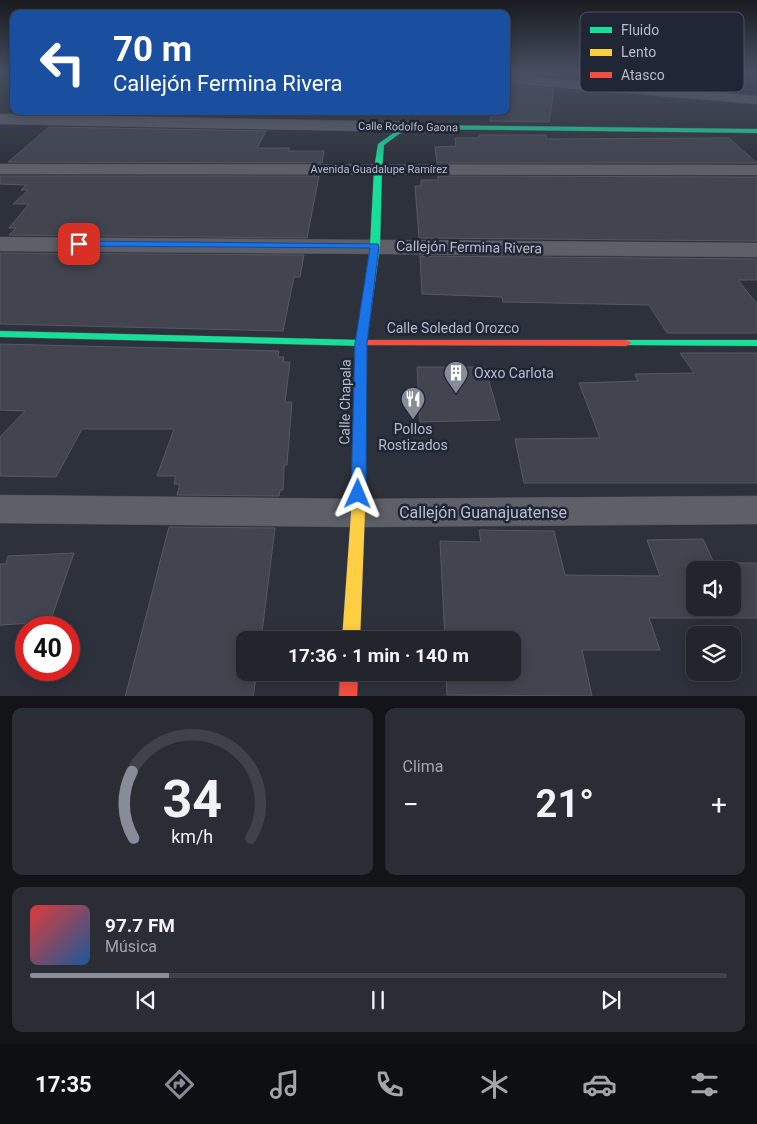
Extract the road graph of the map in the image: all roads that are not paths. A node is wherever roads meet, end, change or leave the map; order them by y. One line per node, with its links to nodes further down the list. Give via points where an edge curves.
1 (13, 115): 3 (street)
2 (0, 119): 3 (street, Calle Rodolfo Gaona)
3 (30, 119): 4 (street, Calle Rodolfo Gaona)
4 (415, 127): 5 (street, Calle Rodolfo Gaona); 7 (street, Calle Chapala, via 397,133 381,144)
5 (757, 131)
6 (0, 169): 7 (street, Avenida Guadalupe Ramírez)
7 (378, 169): 8 (street, Avenida Guadalupe Ramírez); 10 (street, Calle Chapala)
8 (757, 170)
9 (0, 244): 10 (street, Callejón Fermina Rivera)
10 (375, 246): 11 (street, Callejón Fermina Rivera); 13 (street, Calle Chapala)
11 (757, 250)
12 (0, 334): 13 (street, Calle Soledad Orozco)
13 (361, 343): 14 (street, Calle Soledad Orozco); 17 (street, Calle Chapala)
14 (757, 344)
15 (0, 509): 17 (street, Callejón Guanajuatense)
16 (757, 510): 17 (street, Callejón Guanajuatense)
17 (358, 513): 18 (street, Calle Chapala)
18 (351, 631)
19 (349, 681): 20 (street)
20 (348, 696)

